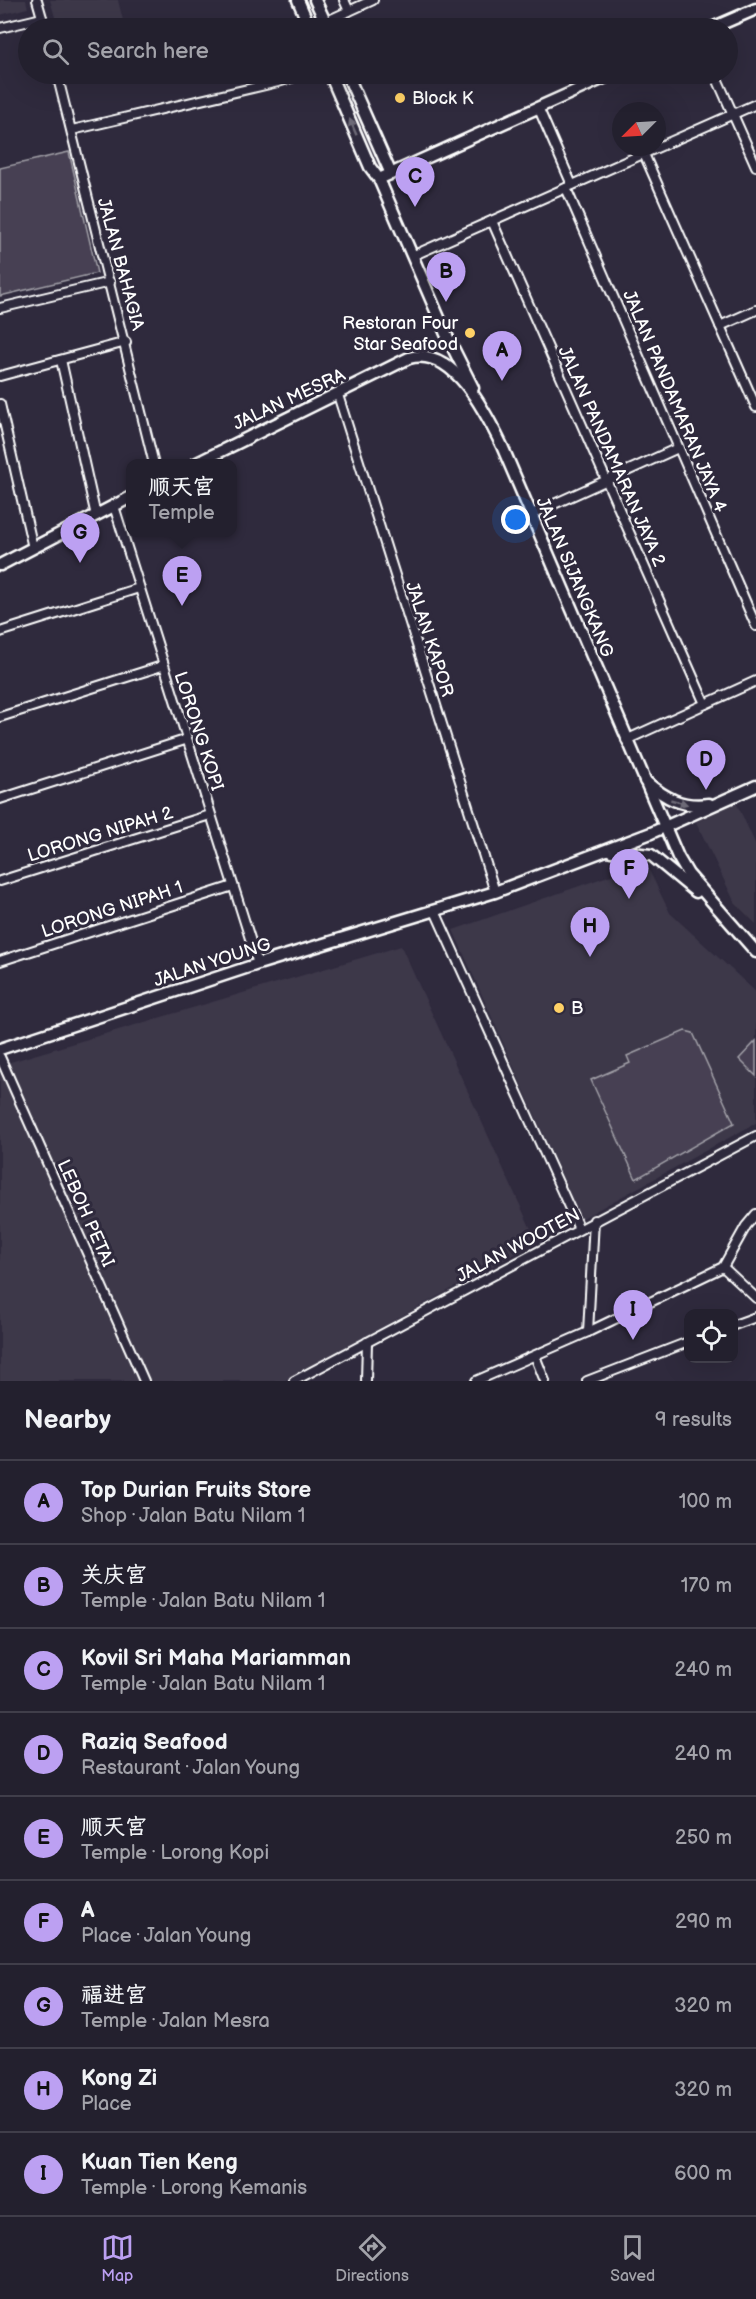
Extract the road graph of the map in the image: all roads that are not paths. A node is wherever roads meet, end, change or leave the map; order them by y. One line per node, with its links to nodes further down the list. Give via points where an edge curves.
1 (37, 0): 8 (street)
2 (298, 0): 9 (main road)
3 (315, 0): 10 (main road)
4 (344, 0): 7 (street)
5 (373, 0): 7 (street)
6 (756, 9): 12 (main road)
7 (349, 11): 11 (street)
8 (42, 18)
9 (306, 18)
10 (323, 18)
11 (338, 18)
12 (735, 18)
13 (18, 24): 14 (street)
14 (0, 28)
15 (60, 84): 24 (street, JALAN BAHAGIA)
16 (269, 84): 24 (street)
17 (334, 84): 30 (main road, one-way to 17, via 370,167)
18 (351, 84): 29 (main road)
19 (590, 84): 22 (main road)
20 (720, 84): 23 (street)
21 (756, 104): 23 (street)
22 (538, 107): 29 (main road); 31 (street, JALAN PANDAMARAN JAYA 4)
23 (733, 114): 25 (street); 28 (street)
24 (72, 129): 34 (street, JALAN BAHAGIA)
25 (666, 144)
26 (639, 156): 31 (street)
27 (645, 156): 37 (street)
28 (756, 166)
29 (391, 174): 30 (main road)
30 (380, 179): 33 (main road)
31 (569, 187): 32 (street); 46 (street, JALAN PANDAMARAN JAYA 4)
32 (492, 221): 33 (street); 49 (street, JALAN PANDAMARAN JAYA 2)
33 (412, 256): 43 (main road)
34 (110, 282): 35 (street); 38 (street, JALAN BAHAGIA)
35 (0, 308)
36 (756, 310): 37 (street)
37 (720, 326): 45 (street)
38 (126, 342): 40 (street); 47 (street, JALAN BAHAGIA)
39 (431, 355): 42 (main road, JALAN MESRA, via 409,358); 43 (main road, JALAN SIJANGKANG)
40 (61, 360): 41 (street); 53 (street)
41 (0, 376)
42 (338, 395): 48 (main road, JALAN MESRA); 74 (street, JALAN KAPOR)
43 (479, 402): 52 (main road, JALAN SIJANGKANG)
44 (0, 404): 54 (street)
45 (756, 407)
46 (678, 448): 49 (street); 57 (street, JALAN PANDAMARAN JAYA 4)
47 (153, 459)
48 (205, 459)
49 (606, 480): 52 (street); 61 (street, JALAN PANDAMARAN JAYA 2)
50 (126, 500): 51 (main road)
51 (114, 506): 53 (main road); 56 (street, LORONG KOPI)
52 (532, 514): 64 (main road, JALAN SIJANGKANG)
53 (96, 516): 54 (main road)
54 (33, 548): 55 (main road)
55 (0, 565)
56 (139, 588): 58 (street); 59 (street, LORONG KOPI)
57 (756, 626)
58 (0, 632)
59 (162, 666): 62 (street); 63 (street, LORONG KOPI)
60 (756, 681): 61 (street)
61 (705, 704): 64 (street)
62 (0, 717)
63 (185, 740): 67 (street); 69 (street, LORONG KOPI)
64 (626, 740): 65 (main road, JALAN SIJANGKANG)
65 (643, 779): 68 (main road, one-way to 68, via 674,802 701,805); 70 (main road, JALAN SIJANGKANG)
66 (756, 786): 68 (main road, JALAN YOUNG)
67 (0, 799)
68 (721, 801): 70 (main road, JALAN YOUNG)
69 (210, 815): 72 (street, LORONG NIPAH 2); 73 (street, LORONG KOPI)
70 (664, 828): 71 (main road, JALAN YOUNG); 76 (main road, JALAN SIJANGKANG, via 688,874)
71 (608, 850): 74 (main road, JALAN YOUNG); 76 (main road, via 651,855)
72 (0, 881)
73 (233, 886): 78 (street, LORONG NIPAH 1); 79 (street, LORONG KOPI)
74 (495, 892): 75 (main road, JALAN YOUNG)
75 (435, 911): 79 (main road, JALAN YOUNG); 85 (street)
76 (720, 913): 77 (main road)
77 (756, 952)
78 (0, 961)
79 (258, 964): 80 (main road, JALAN YOUNG)
80 (0, 1049)
81 (0, 1058): 95 (street, LEBOH PETAI)
82 (756, 1136): 84 (street, JALAN WOOTEN)
83 (756, 1214): 86 (street)
84 (594, 1220): 85 (street, JALAN WOOTEN); 90 (street)
85 (579, 1229): 91 (street, JALAN WOOTEN)
86 (723, 1267): 87 (street); 90 (street)
87 (756, 1298)
88 (756, 1317): 89 (street)
89 (738, 1324)
90 (588, 1332): 93 (street)
91 (367, 1342): 96 (street, JALAN WOOTEN); 97 (street)
92 (684, 1343): 94 (street)
93 (535, 1356): 98 (street); 99 (street)
94 (606, 1372): 100 (street); 101 (street)
95 (144, 1381)
96 (294, 1381)
97 (366, 1381)
98 (476, 1381)
99 (545, 1381)
100 (587, 1381)
101 (609, 1381)

